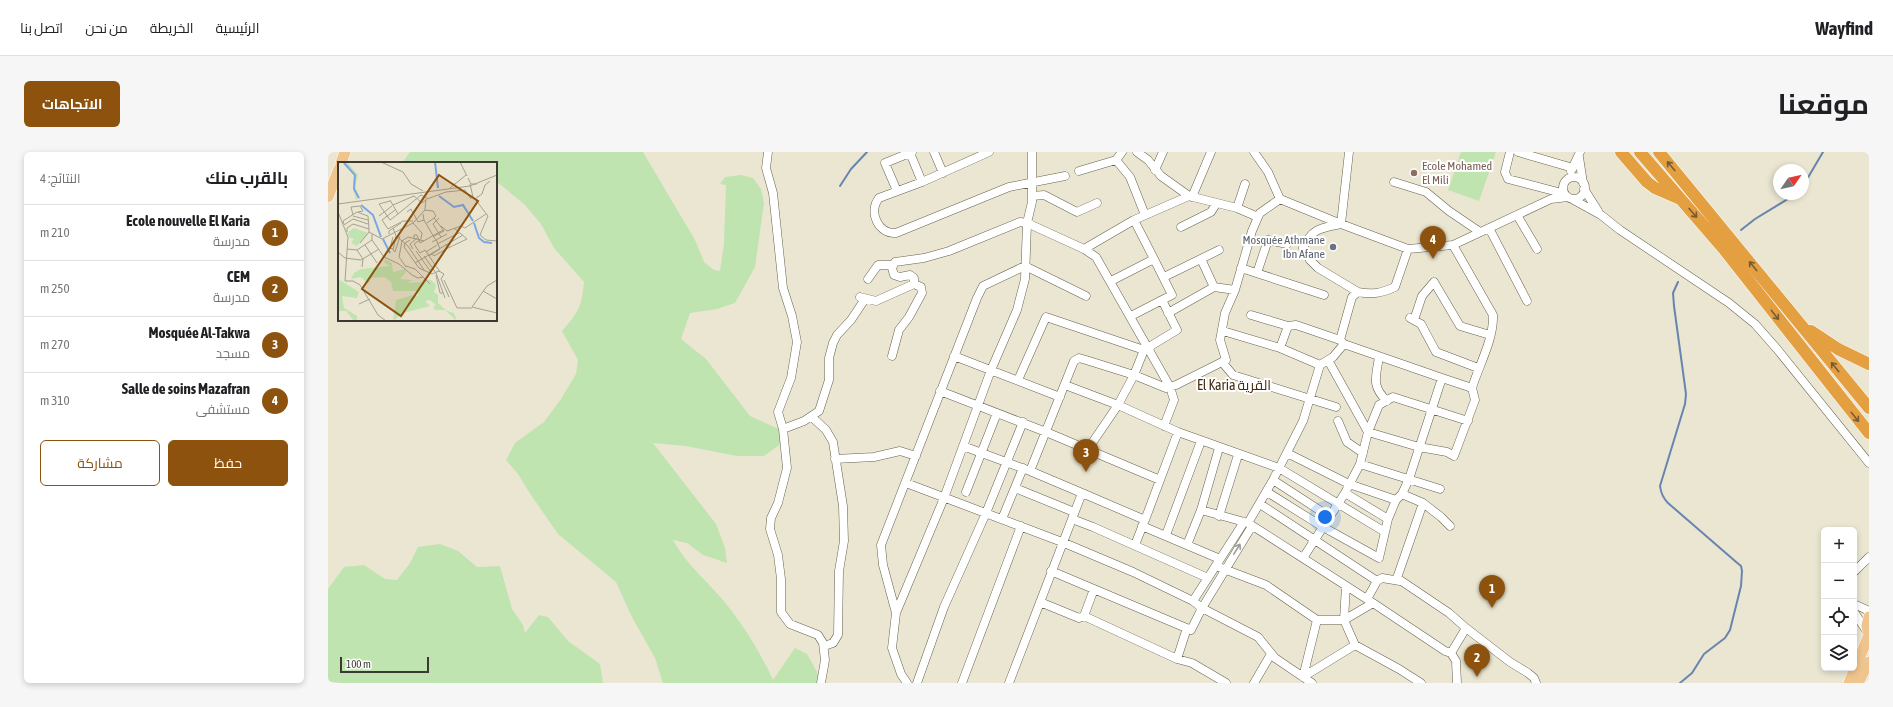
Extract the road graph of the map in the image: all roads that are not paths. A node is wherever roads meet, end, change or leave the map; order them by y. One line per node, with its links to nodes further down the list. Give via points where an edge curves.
1 (345, 152): 20 (main road)
2 (768, 152): 120 (street, via 766,168 773,192 783,288 797,342 791,378 778,412)
3 (911, 152): 28 (street); 34 (street, via 885,163)
4 (934, 152): 25 (street)
5 (989, 152): 25 (street)
6 (1032, 152): 29 (street)
7 (1122, 152): 19 (street)
8 (1137, 152): 22 (street, via 1148,160)
9 (1163, 152): 22 (street)
10 (1211, 152): 37 (street)
11 (1254, 152): 40 (street, via 1268,172)
12 (1349, 152): 51 (street)
13 (1510, 152): 33 (street, via 1505,172 1508,179)
14 (1518, 152): 21 (street)
15 (1621, 152): 39 (highway, via 1647,182)
16 (1640, 152): 39 (highway)
17 (1659, 152): 81 (highway, one-way to 17)
18 (1579, 154): 21 (street); 32 (street)
19 (1116, 160): 23 (street); 45 (street, via 1130,178)
20 (341, 162)
21 (1573, 168): 27 (street)
22 (1155, 170): 37 (street)
23 (1078, 171)
24 (338, 172): 36 (main road)
25 (943, 173): 28 (street)
26 (1065, 176): 29 (street)
27 (1567, 180): 32 (street, via 1578,178); 33 (street)
28 (922, 182): 34 (street)
29 (1033, 182): 34 (street, via 1009,187 890,234 880,228 874,210 875,203 879,198); 35 (street)
30 (1394, 182): 54 (street, via 1426,192)
31 (1245, 184): 44 (street)
32 (1584, 186): 38 (street, via 1582,195); 47 (street)
33 (1560, 190): 38 (street); 41 (street)
34 (897, 191)
35 (1032, 196): 42 (street, via 1044,195 1077,212); 50 (street)
36 (328, 197)
37 (1190, 197): 43 (street); 45 (street)
38 (1570, 198): 41 (street); 47 (street)
39 (1680, 198): 124 (highway, one-way to 124, via 1723,248)
40 (1280, 199): 48 (street, via 1260,212); 51 (street)
41 (1551, 199): 46 (street)
42 (1097, 203)
43 (1216, 204): 44 (street); 52 (street, via 1211,212)
44 (1236, 208): 48 (street)
45 (1145, 215): 49 (street)
46 (1517, 215): 53 (street); 59 (street)
47 (1601, 215): 137 (street, via 1729,303 1755,324)
48 (1258, 217): 65 (street)
49 (1134, 220): 57 (street); 61 (street)
50 (1027, 222): 57 (street); 63 (street, via 1020,222 942,253 905,262 898,261); 64 (street)
51 (1341, 224): 58 (street); 73 (street, via 1315,230 1303,248 1318,268)
52 (1181, 226)
53 (1489, 228): 54 (street); 77 (street)
54 (1480, 232): 56 (street)
55 (1287, 244): 66 (street, via 1268,240)
56 (1453, 246): 58 (street); 84 (street, via 1493,315)
57 (1084, 249): 69 (street, via 1096,257)
58 (1408, 249): 73 (street, via 1395,287 1370,295)
59 (1537, 249)
60 (1219, 250): 62 (street)
61 (1154, 259): 67 (street); 69 (street)
62 (1200, 259): 67 (street); 71 (street)
63 (893, 265): 68 (street, via 878,265); 70 (street, via 894,275 910,275 914,278)
64 (1025, 266): 75 (street); 89 (street, via 983,286); 96 (street, via 1025,279 1017,310)
65 (1241, 268): 66 (street); 72 (street)
66 (1257, 273): 74 (street)
67 (1164, 277): 76 (street, via 1172,295)
68 (868, 279)
69 (1111, 281): 80 (street)
70 (914, 284): 88 (street, via 921,286 922,293 899,330); 115 (street, via 881,300 863,298 851,320 834,339 829,358 829,380 819,411)
71 (1214, 287): 72 (street); 78 (street)
72 (1235, 290): 83 (street, via 1225,313)
73 (1358, 292): 85 (street, via 1352,297)
74 (1324, 295)
75 (1086, 296)
76 (1162, 300): 78 (street); 80 (street)
77 (1527, 301)
78 (1168, 313): 86 (street, via 1177,330)
79 (1251, 314): 82 (street)
80 (1131, 316): 86 (street)
81 (1799, 322): 93 (highway, via 1838,349); 112 (highway, one-way to 81)
82 (1288, 326): 85 (street, via 1296,325); 87 (street)
83 (1222, 331): 87 (street); 92 (street, via 1220,340 1226,360)
84 (1490, 335): 95 (street); 95 (street, via 1460,326 1434,282 1422,296 1412,319 1421,324 1436,352)
85 (1342, 342): 90 (street); 91 (street, via 1338,352)
86 (1146, 348): 97 (street); 99 (street, via 1046,317); 101 (street)
87 (1280, 348): 94 (street)
88 (892, 356)
89 (954, 356): 96 (street); 103 (street)
90 (1379, 357): 98 (street); 104 (street, via 1375,387)
91 (1328, 360): 94 (street); 123 (street)
92 (1222, 362): 101 (street); 106 (street, via 1233,375)
93 (1869, 364)
94 (1320, 365): 106 (street)
95 (1478, 368): 102 (street)
96 (991, 370): 99 (street); 108 (street)
97 (1134, 375): 100 (street, via 1079,358 1074,361); 101 (street, via 1166,388); 109 (street)
98 (1442, 378): 102 (street); 113 (street)
99 (1018, 380): 105 (street)
100 (1065, 385): 105 (street); 109 (street)
101 (1170, 387): 119 (street, via 1174,400)
102 (1472, 388): 117 (street, via 1475,400)
103 (940, 391): 108 (street); 134 (street)
104 (1380, 394): 107 (street); 110 (street)
105 (1060, 398): 121 (street)
106 (1309, 399): 111 (street); 130 (street)
107 (1387, 401): 110 (street); 113 (street, via 1393,398)
108 (979, 405): 114 (street); 126 (street)
109 (1118, 405): 119 (street); 129 (street)
110 (1379, 405): 123 (street)
111 (1336, 407)
112 (1869, 408)
113 (1431, 409): 117 (street); 127 (street)
114 (997, 413): 118 (street); 132 (street)
115 (812, 417): 120 (street); 135 (street, via 831,438)
116 (1338, 421): 131 (street, via 1347,442)
117 (1468, 421): 127 (street, via 1454,456 1447,452)
118 (1023, 422): 121 (street); 136 (street)
119 (1164, 426): 122 (street)
120 (783, 429): 202 (street, via 787,468 770,529 778,555 780,607 790,624 818,635)
121 (1046, 432): 129 (street); 140 (street)
122 (1178, 432): 125 (street); 142 (street)
123 (1368, 432): 127 (street); 131 (street)
124 (1869, 433)
125 (1201, 441): 128 (street); 170 (street)
126 (963, 446): 132 (street); 153 (street)
127 (1419, 447): 141 (street)
128 (1219, 448): 133 (street); 157 (street)
129 (1088, 449): 142 (street)
130 (1287, 453): 139 (street); 145 (street)
131 (1363, 453): 138 (street)
132 (983, 454): 136 (street); 148 (street)
133 (1238, 455): 139 (street); 160 (street)
134 (916, 456): 135 (street, via 900,451); 144 (street)
135 (835, 459): 202 (street, via 843,506 844,541 839,571 838,631 836,640)
136 (1007, 463): 140 (street); 158 (street)
137 (1869, 463)
138 (1360, 464): 141 (street); 145 (street)
139 (1279, 468): 143 (street); 156 (street)
140 (1027, 469): 146 (street); 150 (street)
141 (1410, 479): 147 (street); 152 (street)
142 (1160, 480): 164 (street)
143 (1273, 480): 149 (street); 161 (street)
144 (906, 483): 153 (street); 192 (street, via 881,546 882,565)
145 (1348, 484): 151 (street); 152 (street)
146 (1015, 488): 159 (street); 162 (street)
147 (1440, 489)
148 (966, 492)
149 (1267, 492): 155 (street); 168 (street)
150 (1082, 493): 159 (street); 164 (street)
151 (1345, 493): 156 (street); 163 (street)
152 (1399, 497): 154 (street); 163 (street)
153 (944, 498): 158 (street); 192 (street)
154 (1423, 503): 167 (street); 183 (street, via 1397,573)
155 (1260, 504): 165 (street); 171 (street)
156 (1337, 505): 161 (street); 169 (street)
157 (1201, 510): 160 (street); 173 (street)
158 (986, 513): 162 (street); 210 (street, via 944,607)
159 (1073, 516): 172 (street); 174 (street)
160 (1219, 516): 165 (street)
161 (1330, 517): 168 (street)
162 (1002, 519): 166 (street)
163 (1388, 519): 169 (street)
164 (1144, 523): 170 (street); 174 (street)
165 (1248, 524): 176 (street); 177 (street); 179 (street, one-way to 165)
166 (1021, 526): 172 (street); 211 (street)
167 (1450, 526)
168 (1323, 527): 169 (street, via 1379,558); 171 (street)
169 (1385, 532)
170 (1166, 535): 173 (street)
171 (1314, 540): 176 (street); 182 (street)
172 (1062, 542): 180 (street); 186 (street)
173 (1187, 544): 177 (street)
174 (1135, 545): 181 (street)
175 (1869, 557): 178 (street)
176 (1302, 558): 184 (street)
177 (1218, 562): 179 (street); 181 (street)
178 (1857, 569)
179 (1225, 570): 190 (street); 196 (street, via 1266,585)
180 (1051, 571): 185 (street); 188 (street)
181 (1208, 578): 186 (street)
182 (1377, 581): 183 (street, via 1382,578); 187 (street)
183 (1400, 582): 199 (street, via 1449,613)
184 (1346, 586): 187 (street); 197 (street)
185 (1094, 589): 193 (street); 198 (street)
186 (1193, 601): 190 (street)
187 (1370, 601): 197 (street); 203 (street)
188 (1040, 602): 193 (street, via 1079,618); 212 (street)
189 (1857, 605): 191 (street)
190 (1202, 608): 198 (street, via 1191,630); 204 (street, via 1258,637)
191 (1869, 611)
192 (896, 613): 209 (street, via 892,648)
193 (1084, 616): 205 (street)
194 (1857, 617): 200 (street)
195 (1869, 617): 200 (main road, via 1866,626)
196 (1317, 620): 197 (street); 207 (street)
197 (1344, 620): 201 (street)
198 (1187, 628): 205 (street)
199 (1466, 628): 203 (street); 218 (street, via 1528,673)
200 (1868, 634): 219 (main road)
201 (1355, 645): 207 (street); 216 (street)
202 (824, 646): 208 (street, via 825,660)
203 (1451, 653): 217 (street, via 1456,661)
204 (1271, 654): 207 (street); 214 (street)
205 (1177, 659): 213 (street, via 1192,663)
206 (1869, 662): 220 (main road)
207 (1304, 677): 215 (street)
208 (821, 683)
209 (907, 683)
210 (918, 683)
211 (962, 683)
212 (1009, 683)
213 (1226, 683)
214 (1254, 683)
215 (1312, 683)
216 (1421, 683)
217 (1457, 683)
218 (1536, 683)
219 (1849, 683)
220 (1858, 683)

